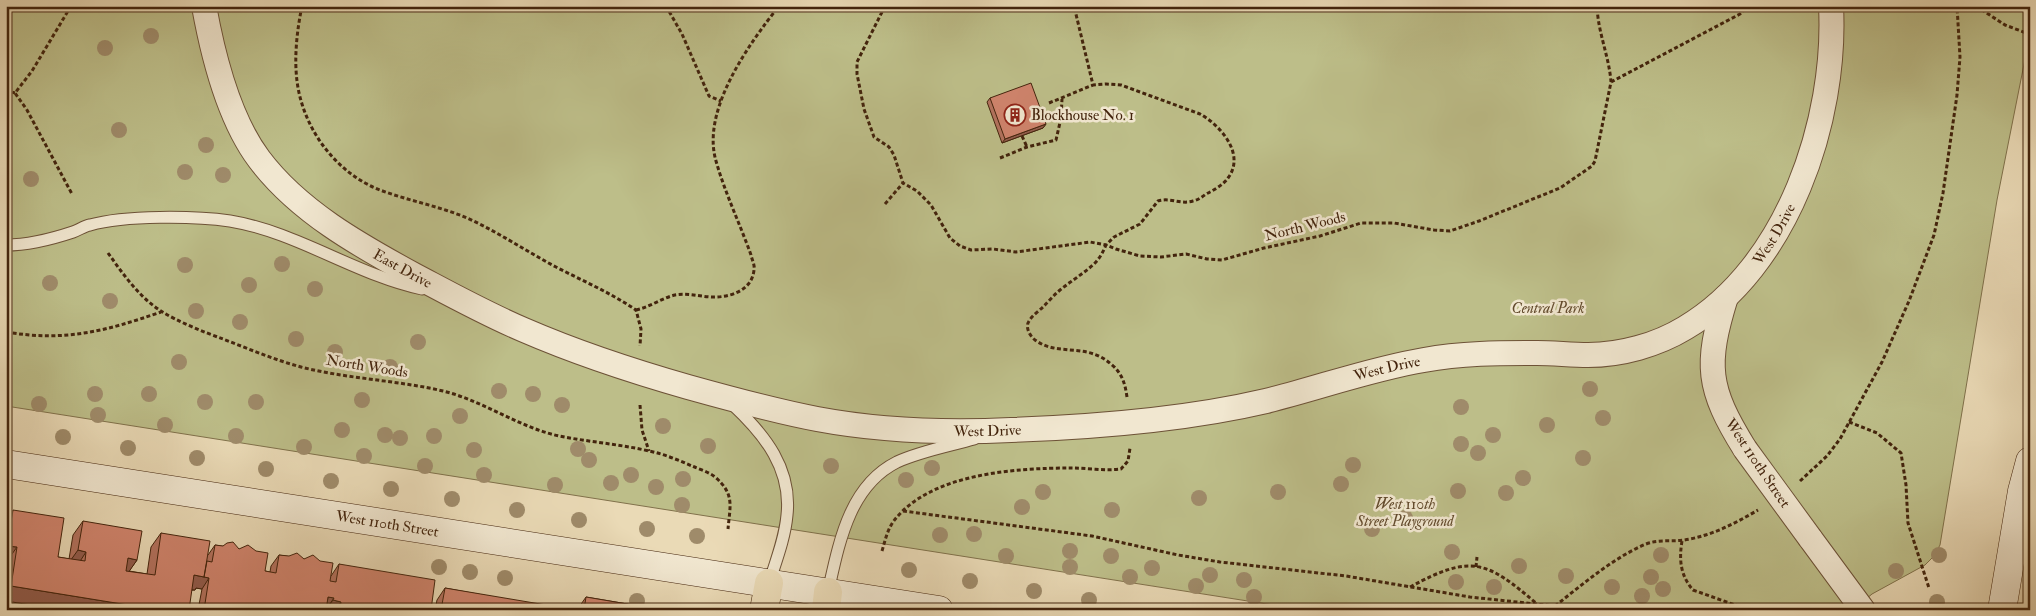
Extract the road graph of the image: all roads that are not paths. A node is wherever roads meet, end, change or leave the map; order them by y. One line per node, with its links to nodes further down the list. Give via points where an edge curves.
1 (204, 6): 4 (street, East Drive, via 213,48 233,108 243,133 261,162 294,197 340,232)
2 (1831, 6): 5 (street, West Drive, via 1828,78 1808,162 1776,232 1750,270)
3 (6, 245): 4 (lane, via 39,241 118,220 213,220 244,224 274,233 416,288)
4 (458, 297): 6 (street, East Drive, via 517,328 576,351 648,376)
5 (1726, 297): 7 (street, West Drive, via 1700,318 1668,337 1610,354 1487,353 1429,358 1228,408 1097,424); 14 (street, West 110th Street, bridge, via 1713,346 1713,375 1718,400 1745,449)
6 (723, 396): 7 (street, West Drive, via 782,412 854,425); 10 (lane, via 760,432 784,474 787,516)
7 (1008, 430): 11 (lane, via 911,457 887,468 867,484 847,524)
8 (2030, 461): 15 (main road)
9 (6, 464): 10 (main road, West 110th Street)
10 (769, 583): 11 (main road, West 110th Street); 12 (main road)
11 (827, 601): 13 (main road, West 110th Street)
12 (764, 610)
13 (939, 610)
14 (1863, 610)
15 (2002, 610)

